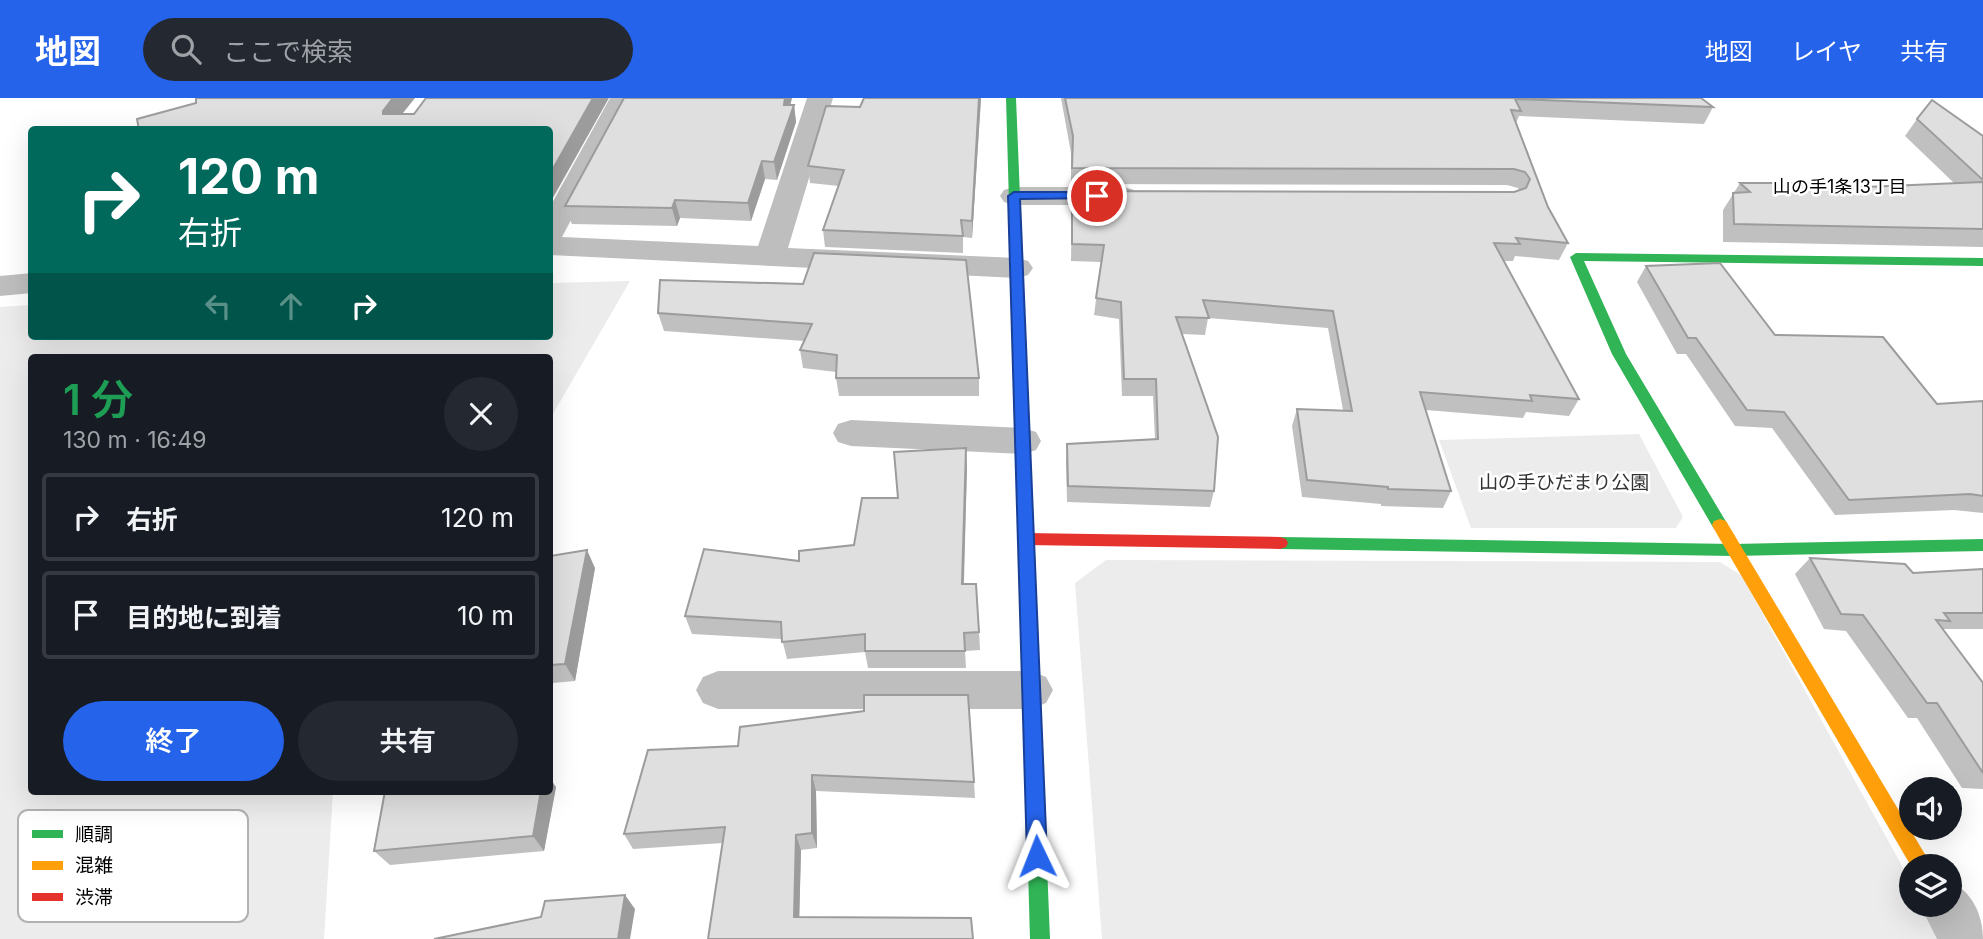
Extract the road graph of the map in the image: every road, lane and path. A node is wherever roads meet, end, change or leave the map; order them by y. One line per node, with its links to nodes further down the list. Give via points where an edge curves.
1 (623, 98): 6 (street)
2 (820, 98): 8 (street)
3 (1011, 98): 4 (street)
4 (1014, 196): 5 (street); 10 (street)
5 (1151, 196)
6 (554, 217)
7 (553, 246): 8 (street)
8 (770, 256): 10 (street)
9 (1983, 262): 17 (street, via 1576,257 1619,354)
10 (1017, 268): 14 (street)
11 (28, 283): 12 (street)
12 (0, 286)
13 (851, 433): 14 (street)
14 (1023, 441): 15 (street)
15 (1026, 539): 17 (street); 19 (street)
16 (1983, 545): 17 (street)
17 (1734, 550): 20 (street)
18 (718, 690): 19 (street)
19 (1031, 690): 22 (street)
20 (1915, 854)
21 (1952, 917): 23 (street)
22 (1040, 939)
23 (1965, 939)

